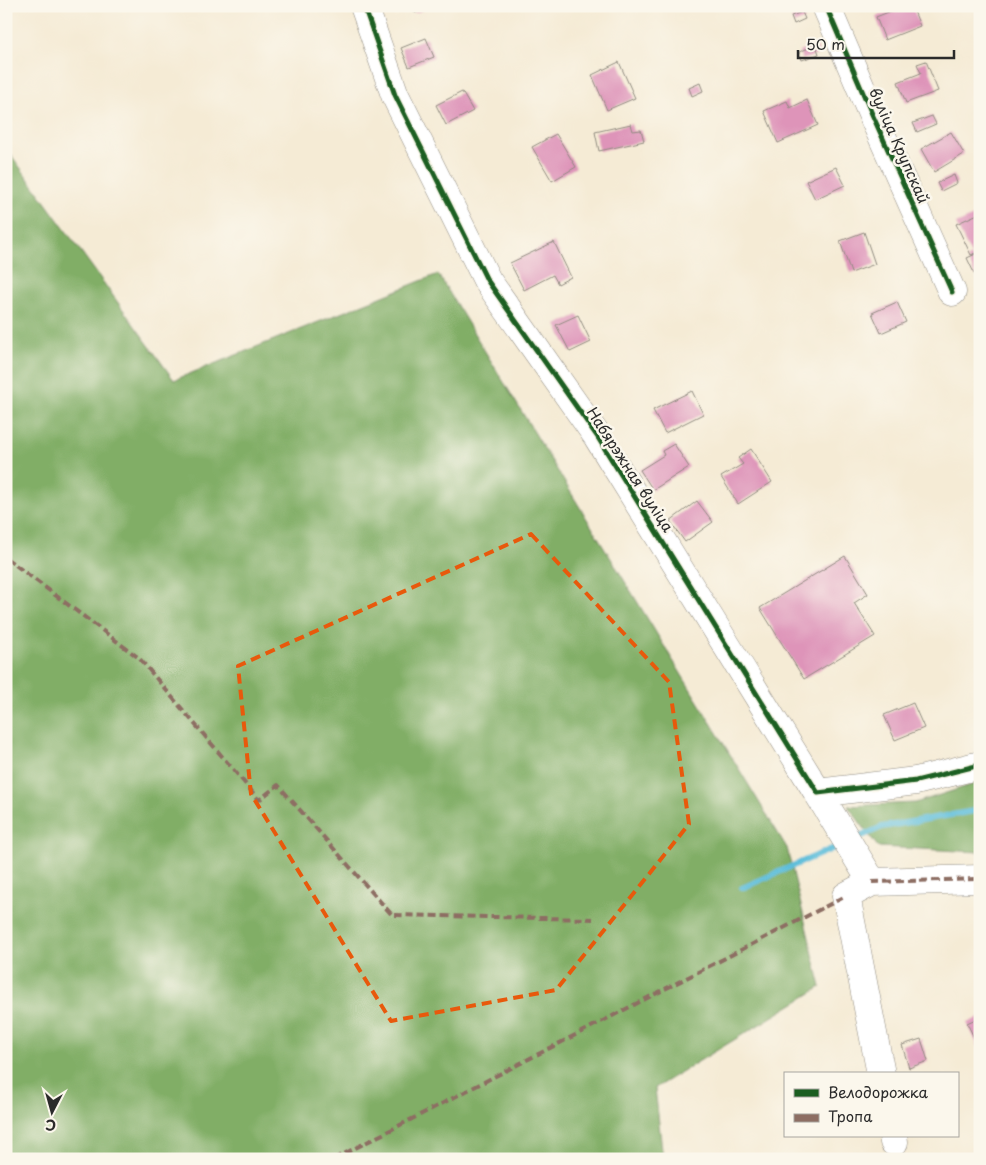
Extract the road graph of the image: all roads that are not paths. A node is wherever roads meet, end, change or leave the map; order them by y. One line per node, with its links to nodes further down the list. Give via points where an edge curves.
1 (364, 6): 5 (street, Набярэжная вуліца, via 395,95 487,280 597,436)
2 (826, 6): 3 (street, вуліца Крупскай)
3 (952, 292)
4 (980, 765): 5 (street, via 916,781)
5 (818, 792): 7 (street, Набярэжная вуліца)
6 (980, 879): 7 (street)
7 (872, 882): 8 (street, via 846,896)
8 (880, 1072)

